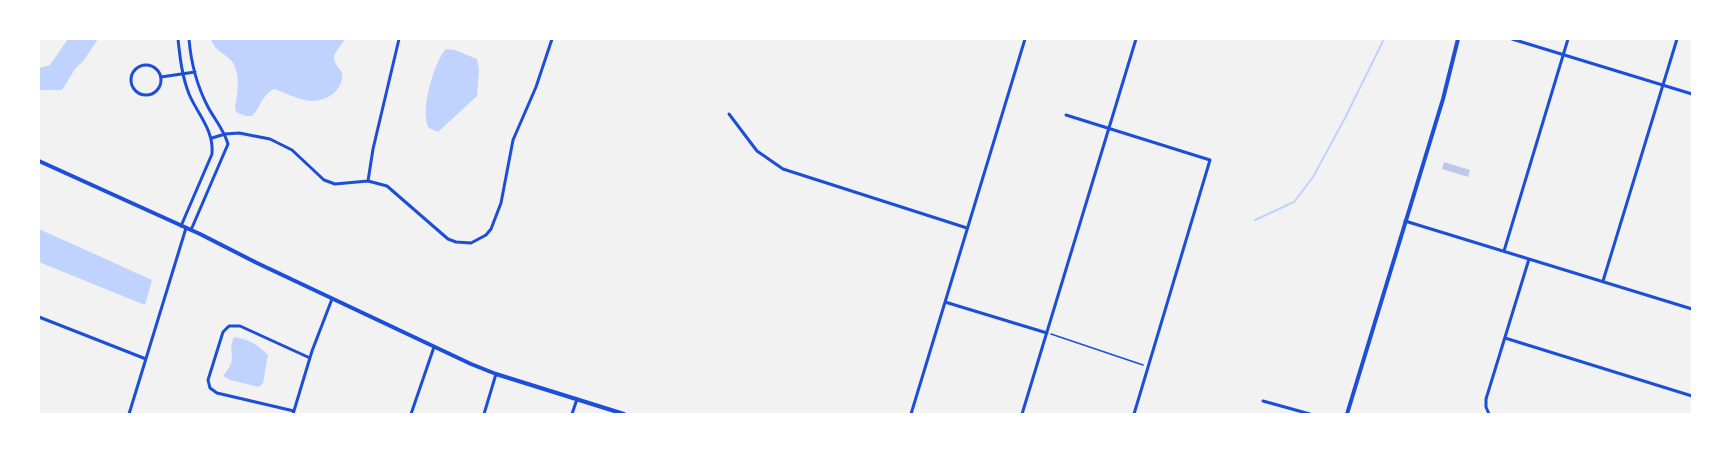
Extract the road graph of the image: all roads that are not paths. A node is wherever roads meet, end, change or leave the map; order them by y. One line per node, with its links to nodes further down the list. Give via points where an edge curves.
1 (178, 39): 13 (street)
2 (189, 39): 12 (street)
3 (399, 39): 23 (street)
4 (552, 39): 23 (street, via 513,140 501,203 486,235 471,243 448,239 387,186)
5 (1025, 39): 26 (street)
6 (1136, 39): 19 (street)
7 (1458, 39): 24 (street)
8 (1512, 39): 11 (street)
9 (1568, 39): 11 (street)
10 (1677, 39): 15 (street)
11 (1563, 55): 15 (street); 28 (street)
12 (195, 72): 13 (street); 20 (street, via 208,108)
13 (183, 74): 14 (street); 21 (street)
14 (161, 77): 14 (street, via 154,67 145,64 135,69 130,82 139,94 152,94 161,84)
15 (1662, 85): 16 (street); 30 (street)
16 (1692, 94)
17 (729, 114): 26 (street, via 757,151 783,169)
18 (1066, 115): 19 (street)
19 (1110, 129): 35 (street); 52 (street, via 1210,160)
20 (225, 134): 21 (street); 23 (street, via 239,133 282,143 324,180 335,184); 27 (street, via 228,144)
21 (212, 138): 25 (street, via 212,154)
22 (39, 161): 25 (street)
23 (368, 181)
24 (1405, 221): 28 (street); 54 (street)
25 (181, 226): 27 (street)
26 (967, 228): 32 (street)
27 (188, 229): 31 (street); 39 (street)
28 (1504, 251): 29 (street)
29 (1529, 259): 30 (street); 36 (street)
30 (1603, 281): 33 (street)
31 (332, 299): 37 (street); 38 (street)
32 (945, 302): 35 (street); 50 (street)
33 (1692, 309)
34 (40, 319): 39 (street)
35 (1047, 333): 51 (street)
36 (1505, 338): 41 (street); 55 (street, via 1486,399)
37 (434, 347): 40 (street); 46 (street)
38 (310, 358): 44 (street); 44 (street, via 235,324 222,332 208,380 217,393)
39 (146, 359): 45 (street)
40 (496, 374): 42 (street); 47 (street)
41 (1692, 396)
42 (577, 399): 48 (street); 49 (street)
43 (1263, 401): 53 (street)
44 (294, 413)
45 (129, 414)
46 (411, 414)
47 (484, 414)
48 (572, 414)
49 (624, 414)
50 (911, 414)
51 (1022, 414)
52 (1134, 414)
53 (1310, 414)
54 (1347, 414)
55 (1489, 414)

